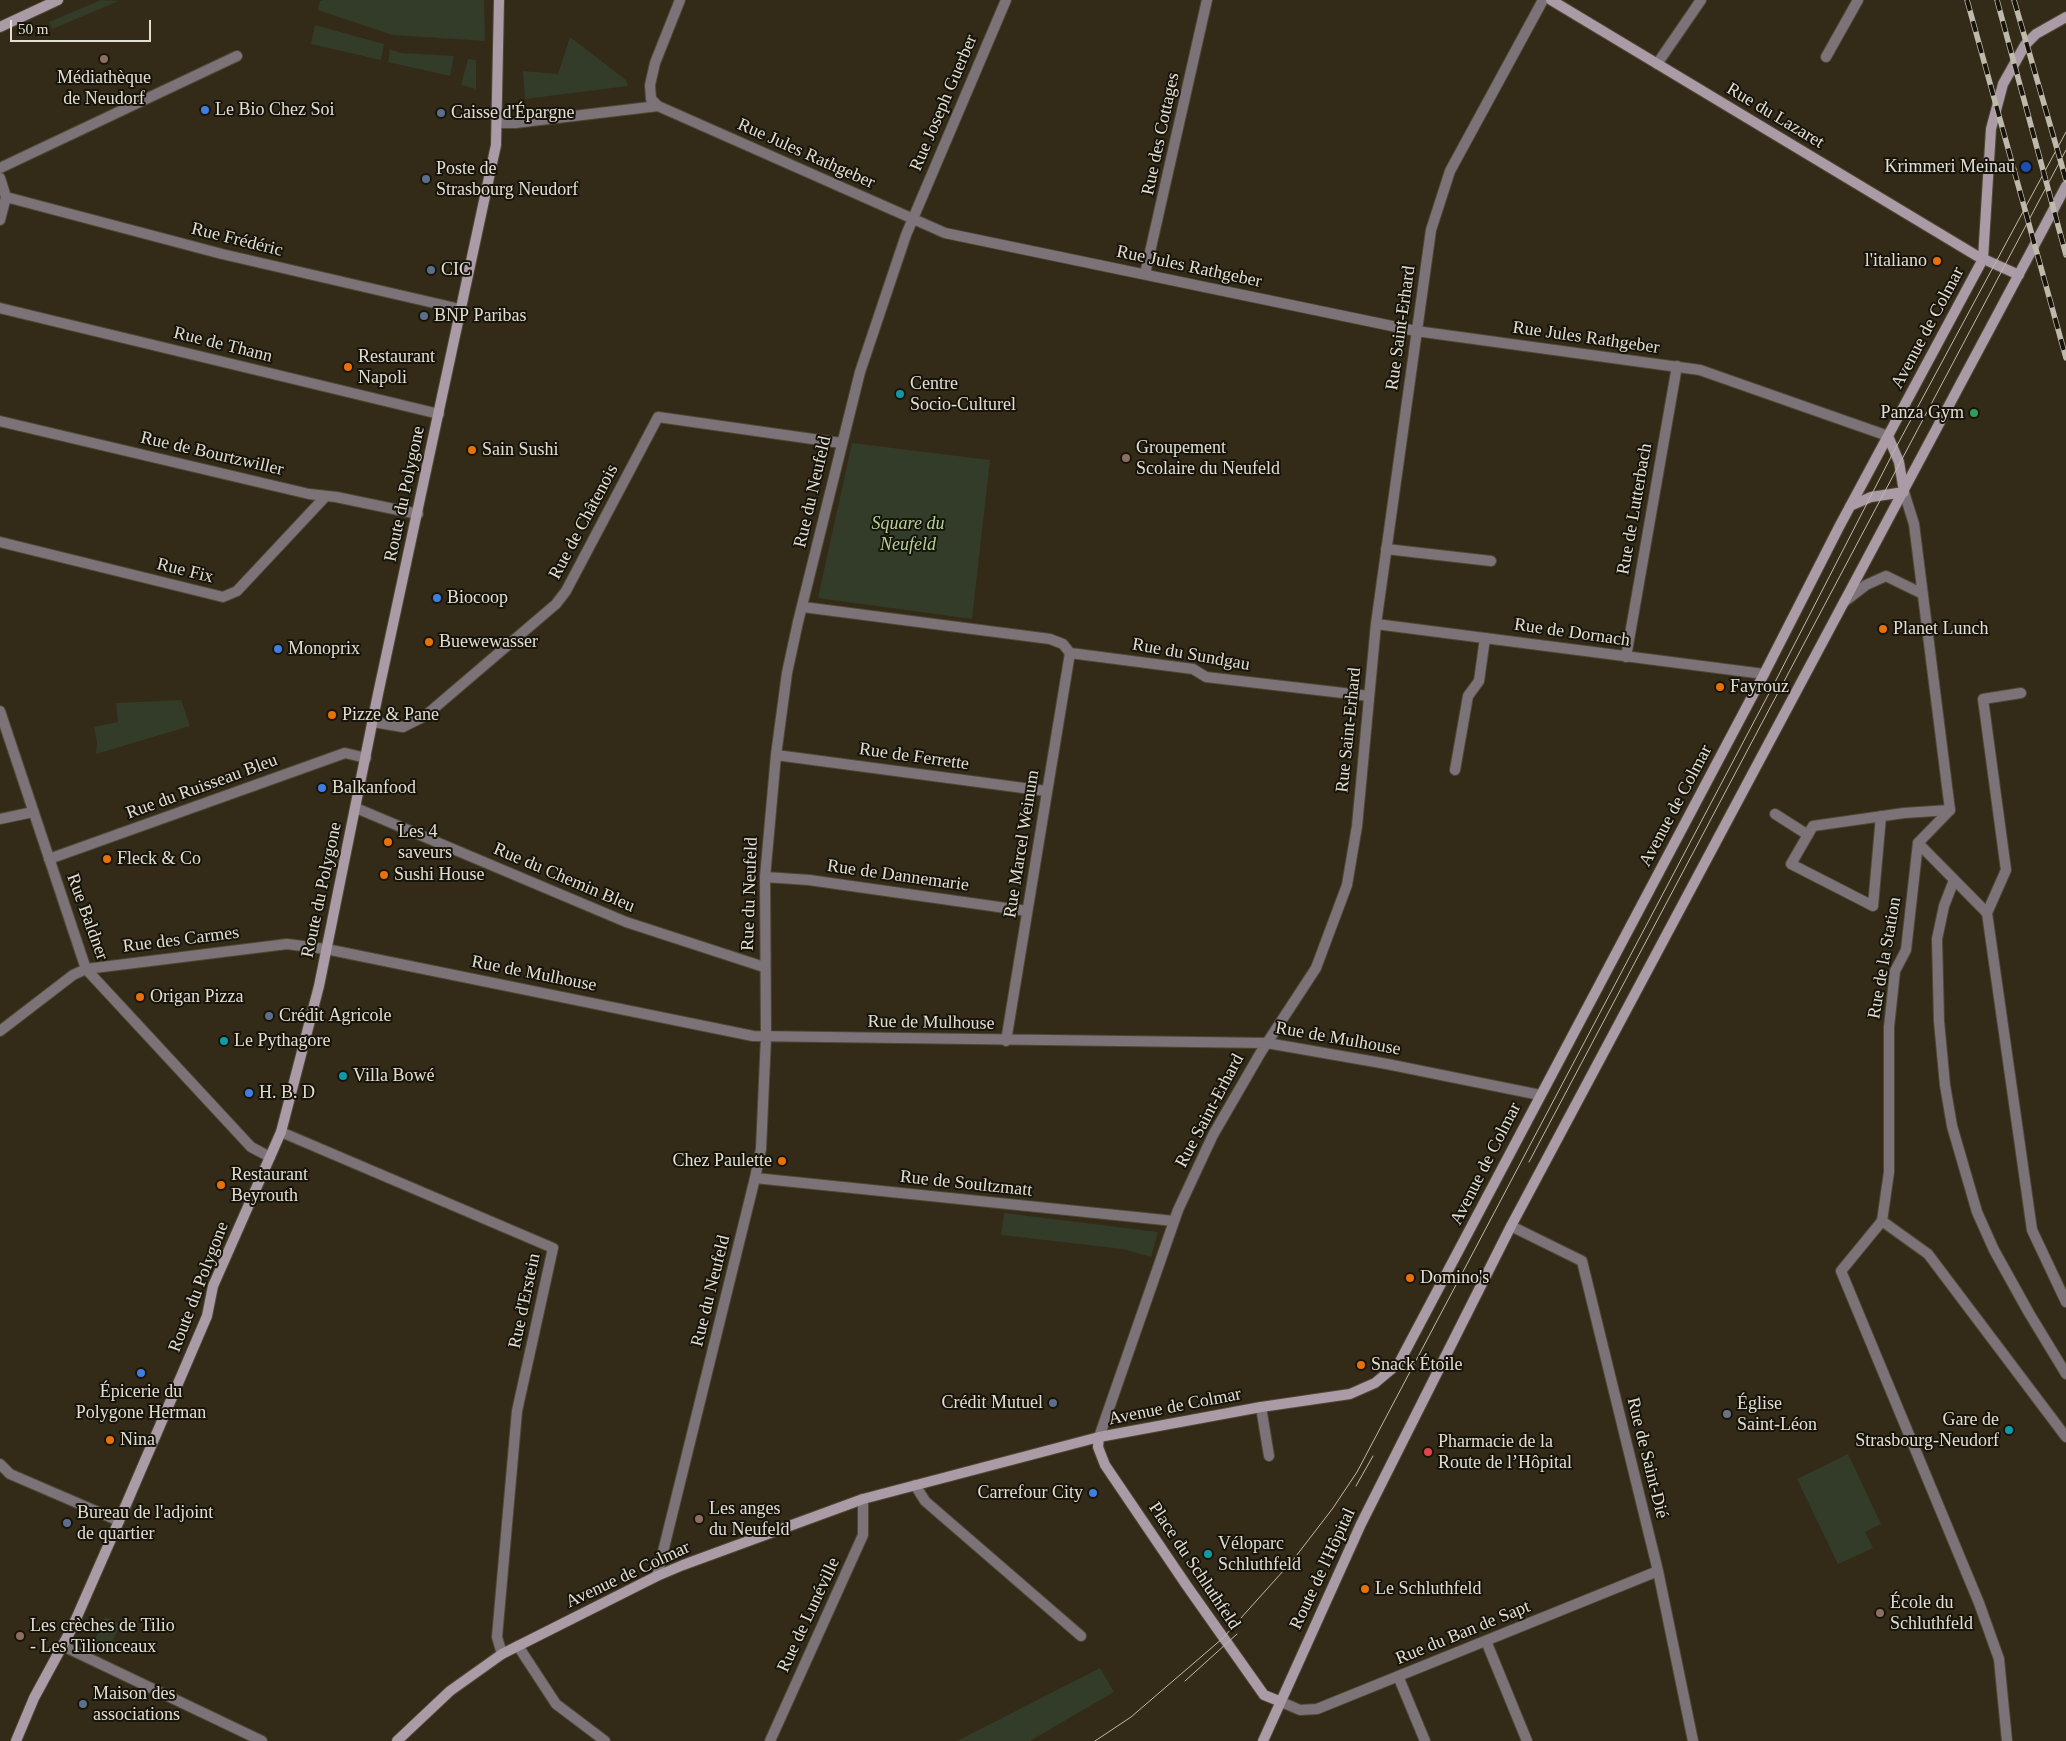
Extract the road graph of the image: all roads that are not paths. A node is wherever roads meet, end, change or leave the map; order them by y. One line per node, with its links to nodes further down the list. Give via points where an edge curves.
1 (58, 0): 11 (street)
2 (499, 0): 16 (street, Route du Polygone)
3 (680, 0): 15 (street, via 655,63 650,85 651,100)
4 (1006, 0): 21 (street, Rue Joseph Guerber)
5 (1207, 0): 24 (street, Rue des Cottages)
6 (1544, 0): 28 (street, Rue Saint-Erhard, via 1450,171 1431,230)
7 (1551, 0): 14 (street, Rue du Lazaret)
8 (1701, 0): 14 (street)
9 (1858, 0): 13 (street)
10 (2066, 17): 23 (street, Avenue de Colmar, via 2036,34 2025,45 2002,84 1991,129)
11 (0, 27)
12 (237, 56): 17 (street)
13 (1826, 57)
14 (1657, 64): 23 (street, Rue du Lazaret)
15 (658, 106): 16 (street); 21 (street, Rue Jules Rathgeber)
16 (498, 123): 27 (street, Route du Polygone)
17 (0, 168)
18 (0, 178): 20 (street)
19 (2066, 186): 25 (street)
20 (6, 198): 22 (street); 27 (street, Rue Frédéric, via 222,254)
21 (913, 219): 24 (street, Rue Jules Rathgeber, via 945,233); 33 (street, Rue du Neufeld, via 860,372)
22 (0, 220)
23 (1983, 259): 25 (street, Rue du Lazaret); 32 (street, Avenue de Colmar)
24 (1145, 274): 28 (street, Rue Jules Rathgeber)
25 (2019, 275): 34 (street)
26 (0, 308): 30 (street, Rue de Thann)
27 (460, 309): 30 (street, Route du Polygone)
28 (1416, 331): 29 (street, Rue Jules Rathgeber); 39 (street, Rue Saint-Erhard)
29 (1677, 366): 32 (street, Rue Jules Rathgeber, via 1700,370); 47 (street, Rue de Lutterbach)
30 (439, 414): 37 (street, Route du Polygone)
31 (0, 421): 35 (street, Rue de Bourtzwiller)
32 (1888, 436): 34 (street, via 1899,462); 36 (street, Avenue de Colmar)
33 (841, 444): 43 (street, Rue du Neufeld); 52 (street, Rue de Châtenois, via 658,416 566,592 556,604 425,716 403,727)
34 (1904, 492): 36 (street, via 1870,497); 41 (street, via 1914,524); 42 (street)
35 (325, 497): 37 (street, Rue de Bourtzwiller); 38 (street, Rue Fix, via 237,591 224,597)
36 (1850, 506): 48 (street, Avenue de Colmar)
37 (418, 514): 52 (street, Route du Polygone)
38 (0, 542)
39 (1386, 549): 40 (street); 44 (street, Rue Saint-Erhard)
40 (1491, 561)
41 (1923, 594): 42 (street, via 1886,576 1866,585); 58 (street)
42 (1844, 602): 83 (street)
43 (802, 607): 46 (street, Rue du Sundgau, via 1050,639 1063,644); 53 (street, Rue du Neufeld, via 787,674)
44 (1376, 624): 45 (street, Rue de Dornach); 50 (street, Rue Saint-Erhard)
45 (1485, 638): 47 (street, Rue de Dornach); 55 (street, via 1479,681 1468,696)
46 (1070, 653): 50 (street, Rue du Sundgau, via 1193,668 1206,677); 56 (street, Rue Marcel Weinum)
47 (1626, 657): 48 (street, Rue de Dornach)
48 (1764, 674): 77 (street, Avenue de Colmar)
49 (2021, 693): 69 (street, via 1983,699 2006,870)
50 (1369, 696): 76 (street, Rue Saint-Erhard, via 1347,885 1316,968)
51 (0, 711): 59 (street, Rue Baldner)
52 (373, 722): 54 (street, Route du Polygone)
53 (776, 755): 56 (street, Rue de Ferrette); 66 (street, Rue du Neufeld)
54 (366, 758): 57 (street, Route du Polygone); 65 (street, Rue du Ruisseau Bleu, via 345,753)
55 (1455, 770)
56 (1046, 791): 68 (street, Rue Marcel Weinum)
57 (356, 808): 70 (street, Route du Polygone); 71 (street, Rue du Chemin Bleu, via 626,922)
58 (1950, 810): 61 (street); 64 (street)
59 (33, 812): 62 (street); 65 (street, Rue Baldner)
60 (1775, 814): 63 (street)
61 (1881, 816): 63 (street, via 1813,826); 63 (street, via 1872,906 1791,864)
62 (0, 819)
63 (1808, 835)
64 (1918, 843): 67 (street); 82 (street, Rue de la Station, via 1906,950 1896,971 1889,1027 1889,1172)
65 (49, 859): 72 (street, Rue Baldner)
66 (765, 877): 68 (street, Rue de Dannemarie, via 809,880); 71 (street, Rue du Neufeld)
67 (1954, 880): 69 (street); 85 (street, via 1937,939 1939,1021 1952,1126 1977,1212 1994,1250)
68 (1027, 910): 75 (street, Rue Marcel Weinum)
69 (1987, 913): 84 (street, via 2032,1230)
70 (326, 949): 72 (street, Rue des Carmes, via 280,944); 74 (street, Rue de Mulhouse); 78 (street, Route du Polygone, via 312,1017)
71 (764, 967): 74 (street, Rue du Neufeld)
72 (86, 969): 73 (street, Rue des Carmes, via 73,975); 79 (street, Rue Baldner, via 251,1147)
73 (0, 1031)
74 (766, 1037): 75 (street, Rue de Mulhouse); 80 (street, Rue du Neufeld, via 761,1149)
75 (1006, 1040): 76 (street, Rue de Mulhouse)
76 (1267, 1043): 77 (street, Rue de Mulhouse); 81 (street, Rue Saint-Erhard, via 1213,1135)
77 (1540, 1095): 86 (street, Avenue de Colmar, via 1399,1363 1375,1384 1350,1394)
78 (280, 1132): 79 (street, Route du Polygone); 100 (street, Rue d'Erstein, via 553,1248 518,1411 497,1638)
79 (270, 1157): 93 (street, Route du Polygone, via 212,1286 207,1316)
80 (755, 1178): 81 (street, Rue de Soultzmatt); 95 (street, Rue du Neufeld)
81 (1174, 1221): 87 (street, Rue Saint-Erhard)
82 (1882, 1221): 88 (street, via 1928,1254); 112 (street, via 1841,1271 1979,1603 1999,1659)
83 (1511, 1226): 94 (street, Rue de Saint-Dié, via 1582,1261); 102 (street, Route de l'Hôpital, via 1416,1411)
84 (2066, 1302)
85 (2066, 1374)
86 (1261, 1408): 87 (street, Avenue de Colmar); 89 (street)
87 (1100, 1437): 91 (street, Avenue de Colmar); 102 (street, Place du Schluthfeld, via 1098,1447 1105,1465 1176,1570 1264,1695)
88 (2066, 1437)
89 (1269, 1456)
90 (0, 1464): 93 (street, via 10,1474)
91 (915, 1486): 92 (street, Avenue de Colmar); 96 (street, via 926,1501)
92 (863, 1499): 95 (street, Avenue de Colmar); 107 (street, Rue de Lunéville, via 865,1524 860,1542)
93 (119, 1521): 98 (street, Route du Polygone)
94 (1658, 1571): 97 (street, Rue du Ban de Sapt); 111 (street, Rue de Saint-Dié)
95 (657, 1576): 99 (street, Avenue de Colmar)
96 (1081, 1636)
97 (1486, 1641): 101 (street, Rue du Ban de Sapt); 110 (street)
98 (62, 1646): 103 (street, Route du Polygone, via 34,1698); 104 (street)
99 (518, 1646): 100 (street, Avenue de Colmar); 106 (street, via 556,1704)
100 (502, 1654): 105 (street, Avenue de Colmar, via 450,1691)
101 (1398, 1676): 102 (street, Rue du Ban de Sapt, via 1317,1709 1300,1710); 109 (street)
102 (1279, 1701): 108 (street, Route de l'Hôpital)
103 (16, 1741)
104 (262, 1741)
105 (397, 1741)
106 (605, 1741)
107 (770, 1741)
108 (1262, 1741)
109 (1425, 1741)
110 (1527, 1741)
111 (1693, 1741)
112 (2007, 1741)

